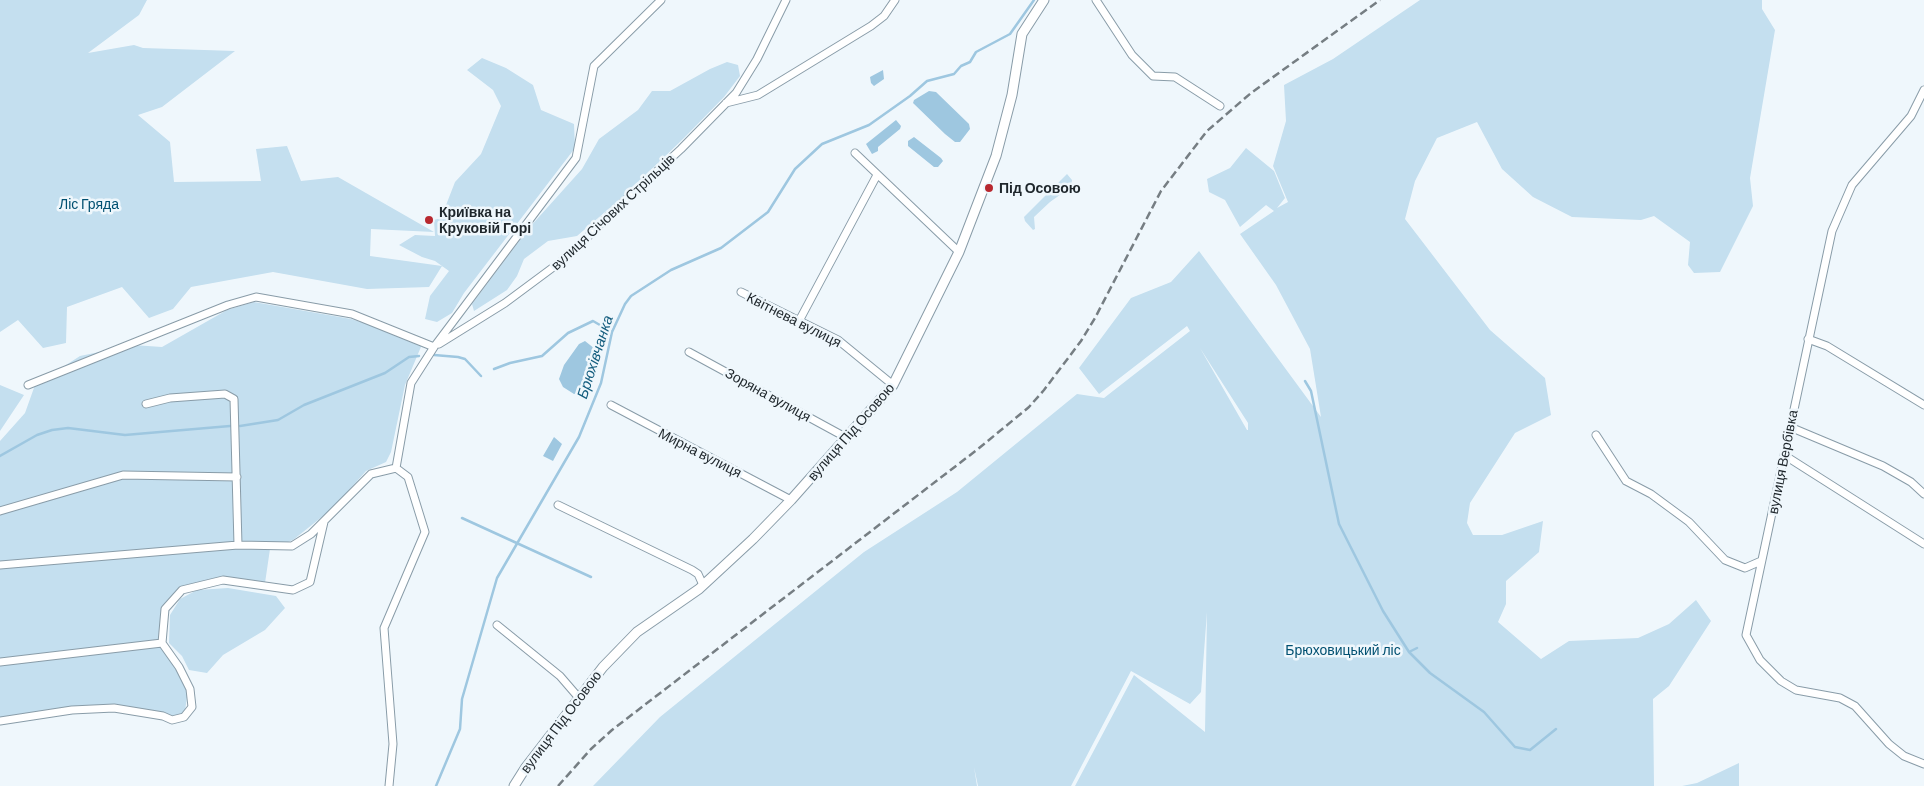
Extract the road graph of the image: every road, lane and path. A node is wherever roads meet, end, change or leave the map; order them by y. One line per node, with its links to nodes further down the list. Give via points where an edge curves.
1 (651, 0): 7 (street)
2 (661, 0): 7 (street)
3 (786, 0): 9 (street, вулиця Січових Стрільців, via 757,59)
4 (895, 0): 9 (street, via 884,16 871,26 758,95)
5 (1044, 0): 13 (street, вулиця Під Осовою, via 1022,34 1012,95 996,156)
6 (1096, 0): 10 (street, via 1132,55 1153,76 1175,77)
7 (650, 9): 17 (street, via 594,66 576,158)
8 (1924, 90): 16 (street, вулиця Вербівка, via 1911,116 1852,185 1838,212)
9 (726, 103): 17 (street, вулиця Січових Стрільців, via 571,254 505,303)
10 (1220, 106)
11 (855, 153): 12 (street)
12 (877, 176): 13 (street); 15 (street)
13 (959, 252): 20 (street, вулиця Під Осовою)
14 (741, 292): 15 (street, Квітнева вулиця)
15 (799, 321): 20 (street, Квітнева вулиця, via 838,340)
16 (1808, 339): 22 (street, via 1827,346); 24 (street, вулиця Вербівка)
17 (434, 347): 19 (street, via 352,314 256,296); 28 (street, вулиця Січових Стрільців, via 411,383)
18 (689, 352): 26 (street, Зоряна вулиця)
19 (28, 385)
20 (893, 385): 26 (street, вулиця Під Осовою)
21 (146, 404): 29 (street, via 170,398 230,395 235,403)
22 (1924, 405)
23 (610, 406): 31 (street, Мирна вулиця)
24 (1790, 427): 27 (street, вулиця Вербівка); 30 (street, via 1883,466 1912,482)
25 (1596, 435): 37 (street, via 1626,481 1651,494 1689,522 1726,560 1745,568)
26 (847, 438): 31 (street, вулиця Під Осовою)
27 (1784, 454): 35 (street); 37 (street, вулиця Вербівка)
28 (396, 468): 34 (street, via 371,474); 46 (street, via 408,477 425,532 384,628 393,744)
29 (237, 476): 33 (street, via 124,475); 36 (street)
30 (1924, 494)
31 (791, 500): 39 (street, вулиця Під Осовою)
32 (558, 505): 39 (street, via 692,570)
33 (0, 511)
34 (324, 521): 36 (street, via 312,534 292,546); 41 (street, via 310,582 293,590 223,580 182,590 165,609)
35 (1924, 544)
36 (238, 545): 38 (street)
37 (1761, 561): 45 (street, вулиця Вербівка, via 1746,635 1760,660 1781,681 1796,690 1840,698 1854,706 1896,750)
38 (0, 565)
39 (703, 585): 43 (street, вулиця Під Осовою, via 637,632)
40 (497, 625): 43 (street, via 560,676)
41 (162, 643): 42 (street); 44 (street, via 190,689 192,707 184,717 172,720 114,708 72,710)
42 (0, 662)
43 (579, 698): 47 (street, вулиця Під Осовою)
44 (0, 721)
45 (1924, 764)
46 (389, 786)
47 (514, 786)

